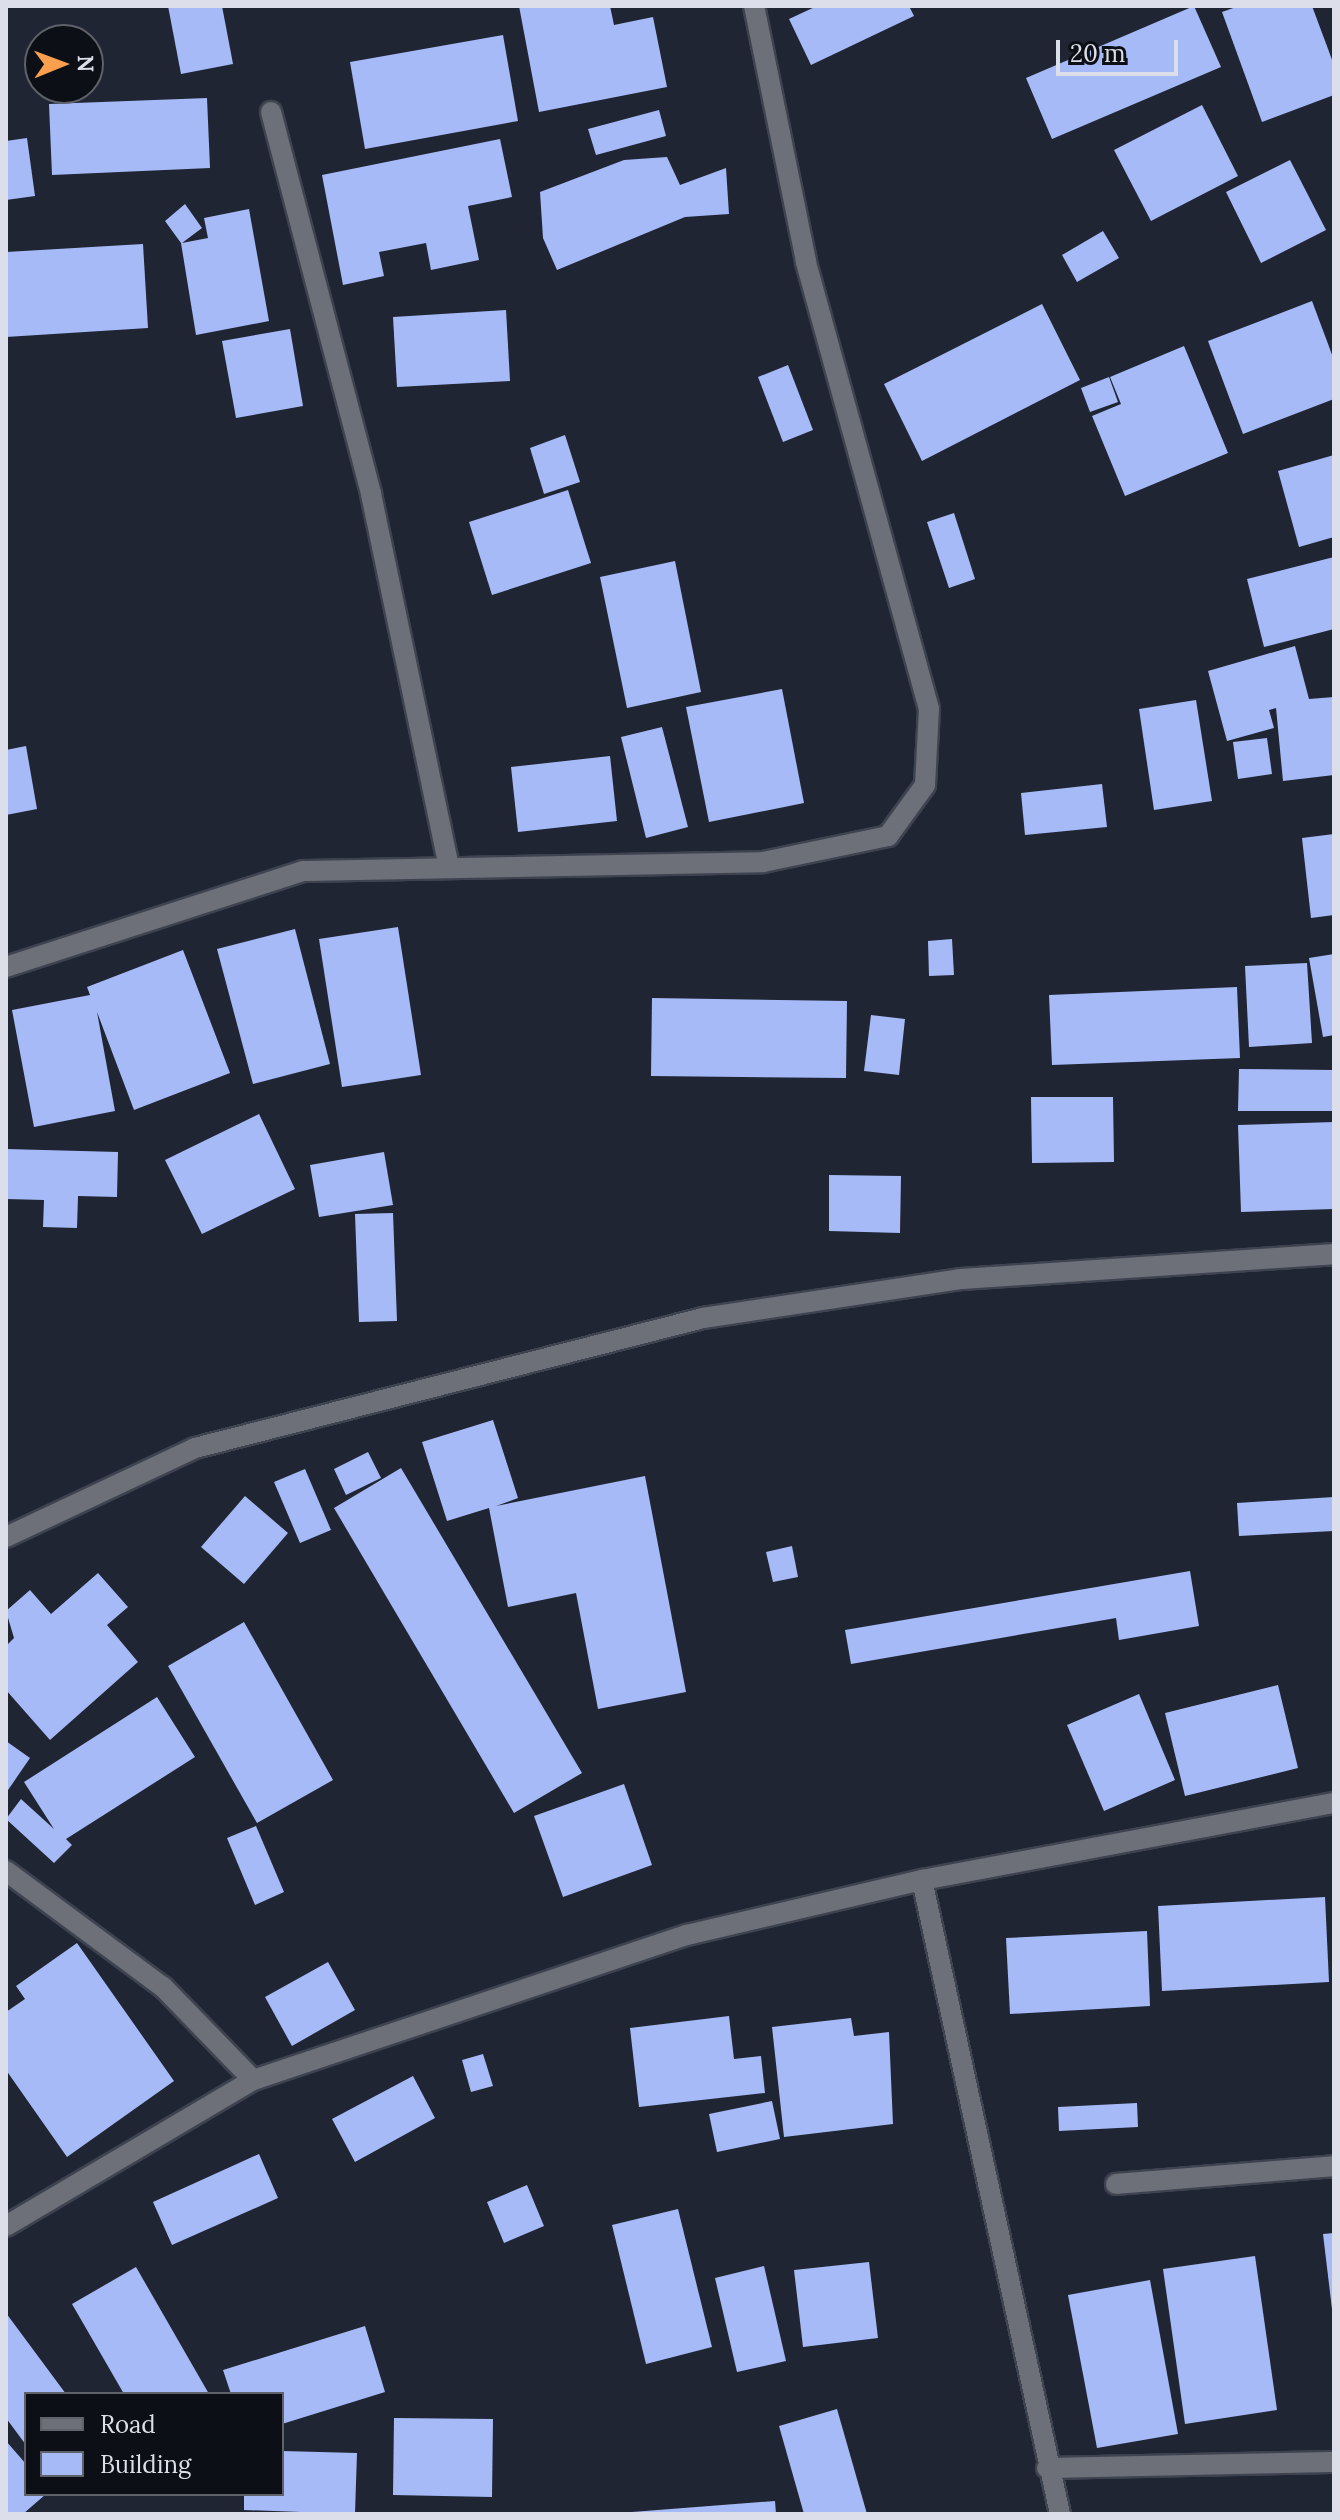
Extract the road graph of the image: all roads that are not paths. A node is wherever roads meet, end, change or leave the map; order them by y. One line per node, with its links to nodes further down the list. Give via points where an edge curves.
1 (754, 6): 3 (street, via 806,261 929,709 925,785 888,836 763,862)
2 (271, 112): 3 (street, via 371,494)
3 (448, 863): 4 (street, via 303,871)
4 (6, 967)
5 (1334, 1254): 6 (street, via 960,1279 703,1318 195,1448)
6 (6, 1537)
7 (1334, 1803): 9 (street)
8 (6, 1871): 10 (street, via 163,1987)
9 (922, 1880): 10 (street, via 687,1935); 15 (street)
10 (253, 2080): 13 (street)
11 (1334, 2166): 12 (street)
12 (1116, 2184)
13 (6, 2226)
14 (1334, 2462): 15 (street)
15 (1047, 2468): 16 (street)
16 (1060, 2514)

